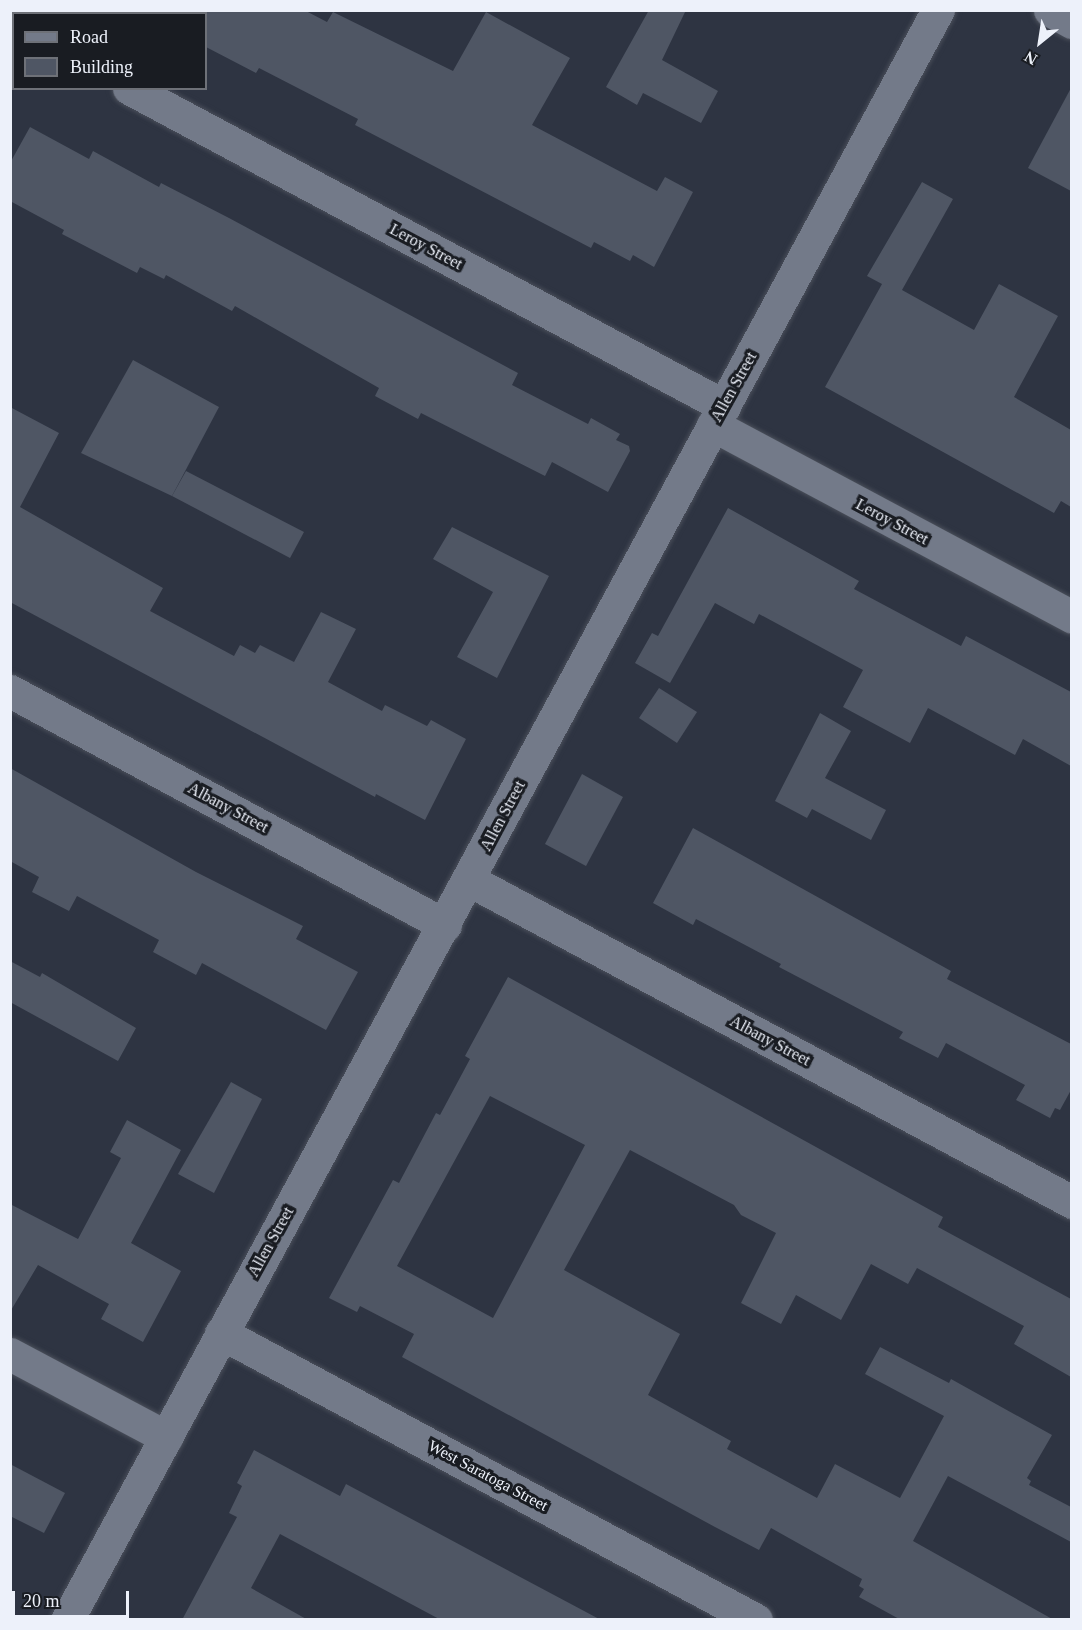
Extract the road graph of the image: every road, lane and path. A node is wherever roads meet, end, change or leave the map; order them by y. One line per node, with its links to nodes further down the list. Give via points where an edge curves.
1 (938, 10): 5 (street, Allen Street)
2 (1050, 10): 3 (street)
3 (1071, 22)
4 (133, 90): 5 (street, Leroy Street)
5 (718, 415): 6 (street, Leroy Street); 8 (street, Allen Street)
6 (1071, 617)
7 (10, 691): 9 (street, Albany Street)
8 (469, 880): 9 (street, Allen Street); 10 (street, Albany Street)
9 (446, 925): 11 (street, Allen Street)
10 (1071, 1202)
11 (221, 1333): 13 (street, Allen Street); 15 (street, West Saratoga Street)
12 (10, 1354): 13 (street)
13 (166, 1437): 14 (street, Allen Street)
14 (67, 1620)
15 (756, 1620)

